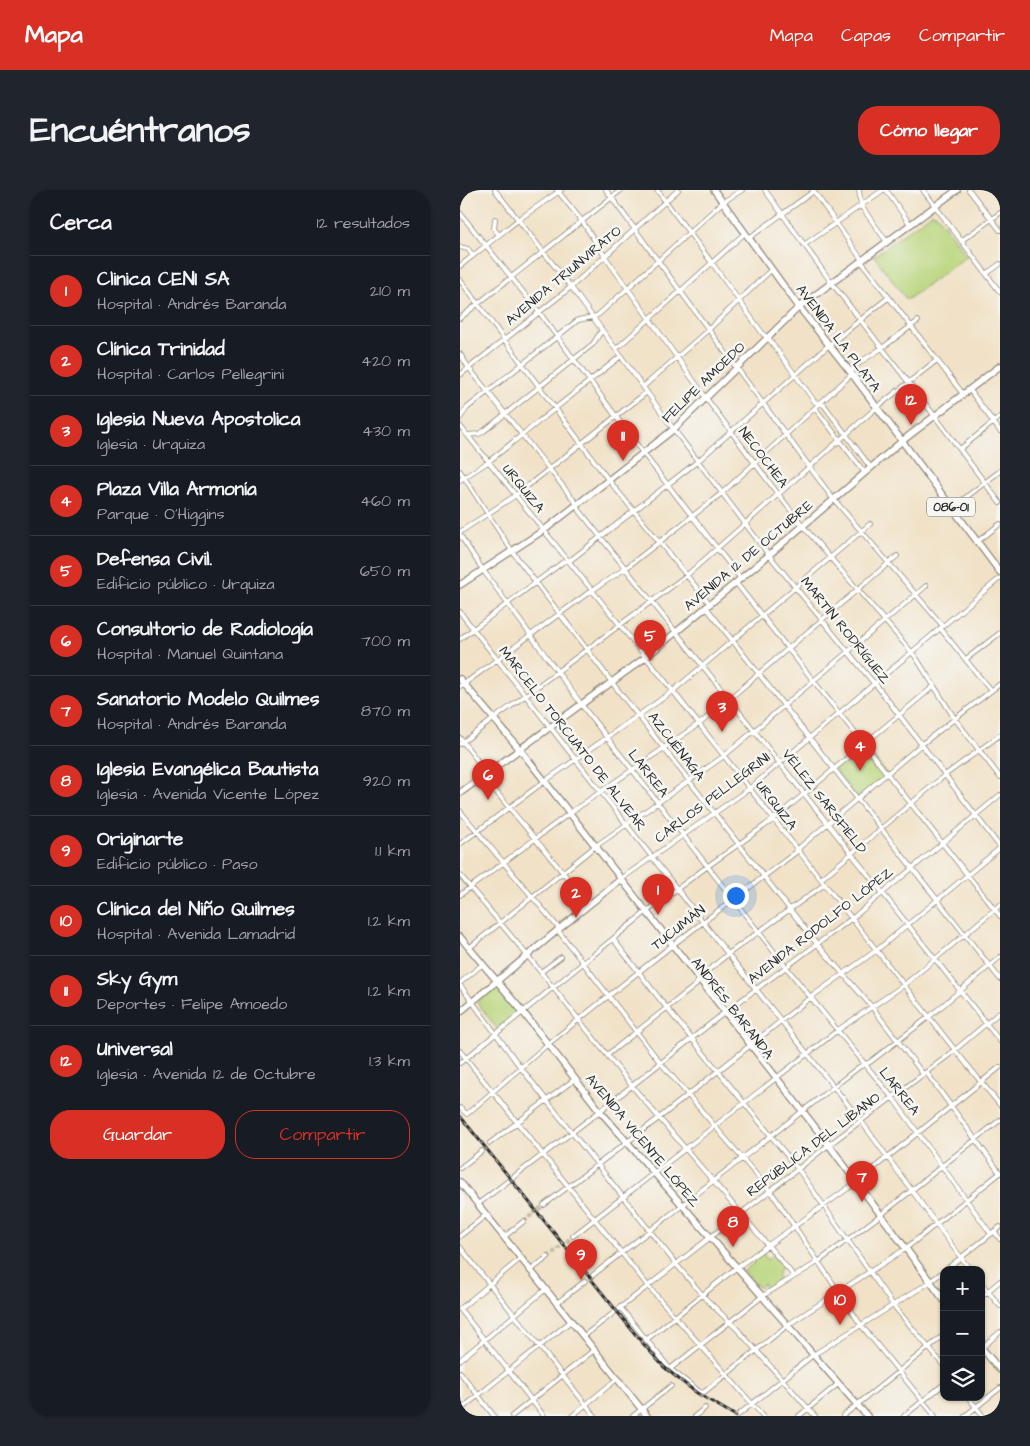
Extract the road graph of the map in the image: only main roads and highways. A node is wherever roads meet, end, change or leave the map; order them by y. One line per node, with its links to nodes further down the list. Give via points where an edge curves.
1 (714, 190): 3 (main road, AVENIDA LA PLATA / 086-01)
2 (957, 190): 3 (main road, FELIPE AMOEDO)
3 (799, 307): 5 (main road, AVENIDA LA PLATA / 086-01); 7 (main road, FELIPE AMOEDO, via 674,429 544,530)
4 (1000, 366): 5 (main road, AVENIDA 12 DE OCTUBRE)
5 (902, 441): 6 (main road, AVENIDA LA PLATA / 086-01); 9 (main road, AVENIDA 12 DE OCTUBRE, via 646,657)
6 (1000, 572)
7 (460, 585)
8 (461, 683): 9 (main road, ANDRÉS BARANDA)
9 (518, 749): 10 (main road, AVENIDA 12 DE OCTUBRE); 11 (main road, ANDRÉS BARANDA)
10 (460, 793)
11 (620, 880): 13 (main road, CARLOS PELLEGRINI); 16 (main road, ANDRÉS BARANDA, via 828,1146)
12 (460, 937): 13 (main road, AVENIDA VICENTE LÓPEZ)
13 (498, 981): 14 (main road, CARLOS PELLEGRINI); 24 (main road, AVENIDA VICENTE LÓPEZ, via 626,1142)
14 (460, 1012)
15 (461, 1184): 23 (main road)
16 (928, 1283): 17 (main road); 18 (main road)
17 (940, 1296)
18 (940, 1300)
19 (985, 1354): 21 (main road)
20 (985, 1355): 22 (main road)
21 (1000, 1370)
22 (1000, 1374)
23 (648, 1416)
24 (866, 1416)

